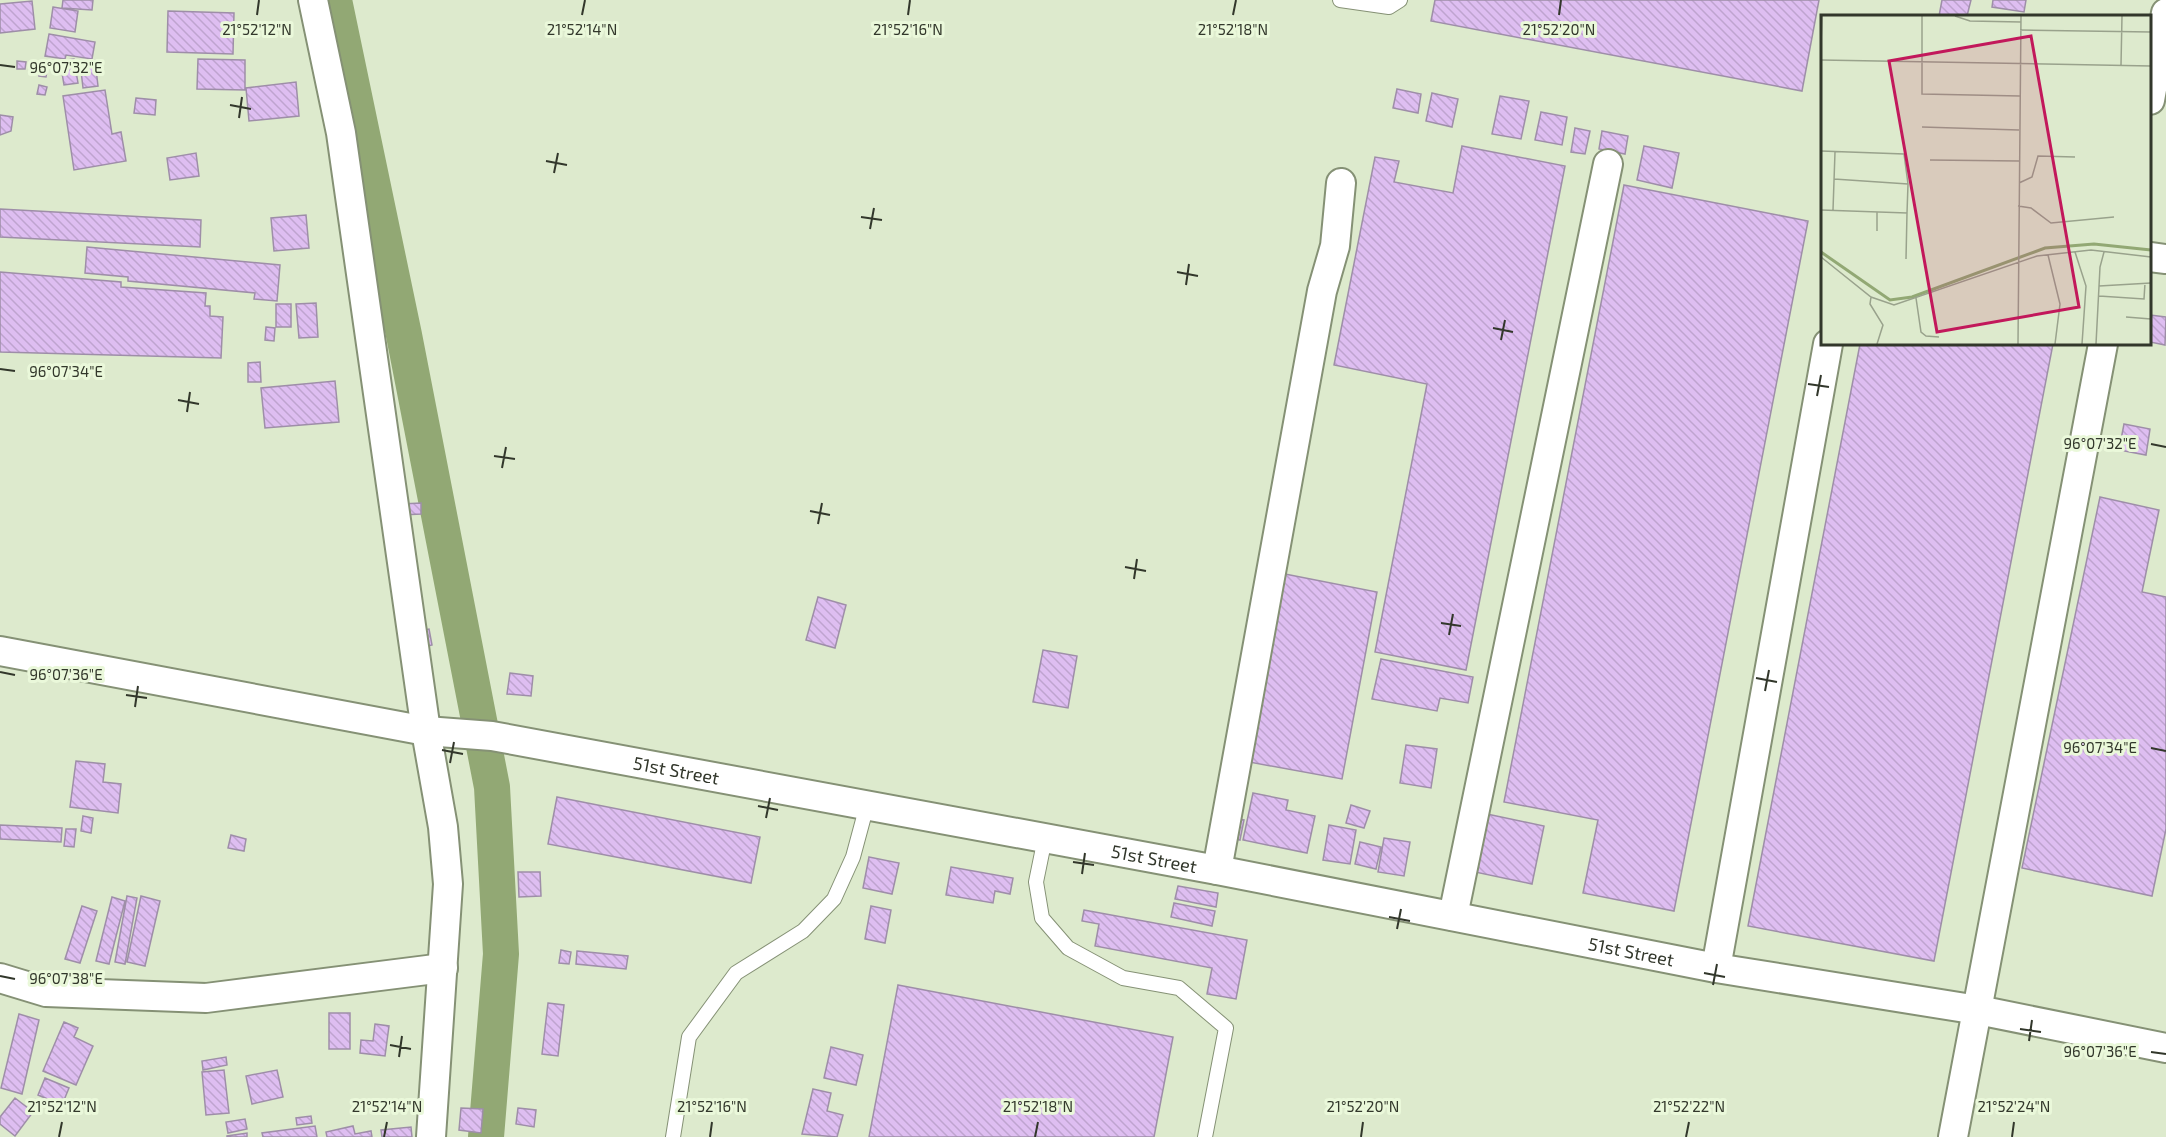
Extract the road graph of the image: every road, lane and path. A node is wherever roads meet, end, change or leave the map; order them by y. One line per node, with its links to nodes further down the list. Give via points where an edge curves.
1 (313, 0): 13 (street, via 341,133)
2 (1340, 0): 3 (lane, via 1389,7)
3 (1400, 0)
4 (2166, 13): 5 (street)
5 (2151, 95)
6 (1608, 164): 17 (street)
7 (1341, 183): 16 (street, via 1335,246 1322,291)
8 (2151, 256): 9 (street)
9 (2166, 260)
10 (1828, 345): 19 (street)
11 (2103, 345): 21 (street)
12 (0, 651): 13 (street, 51st Street)
13 (438, 732): 14 (street, 51st Street, via 492,736); 18 (street, via 448,884)
14 (867, 805): 15 (street, 51st Street); 24 (lane, via 853,857 834,899 803,931 736,974 689,1037)
15 (1045, 838): 16 (street, 51st Street); 25 (lane, via 1036,882 1042,918 1068,948 1123,978 1179,988 1226,1028)
16 (1217, 870): 17 (street, 51st Street)
17 (1454, 916): 19 (street, 51st Street)
18 (442, 968): 20 (street, via 206,998 46,992); 23 (street)
19 (1716, 968): 21 (street, 51st Street)
20 (0, 978)
21 (1978, 1010): 22 (street, 51st Street); 26 (street)
22 (2166, 1048)
23 (431, 1137)
24 (673, 1137)
25 (1205, 1137)
26 (1953, 1137)

